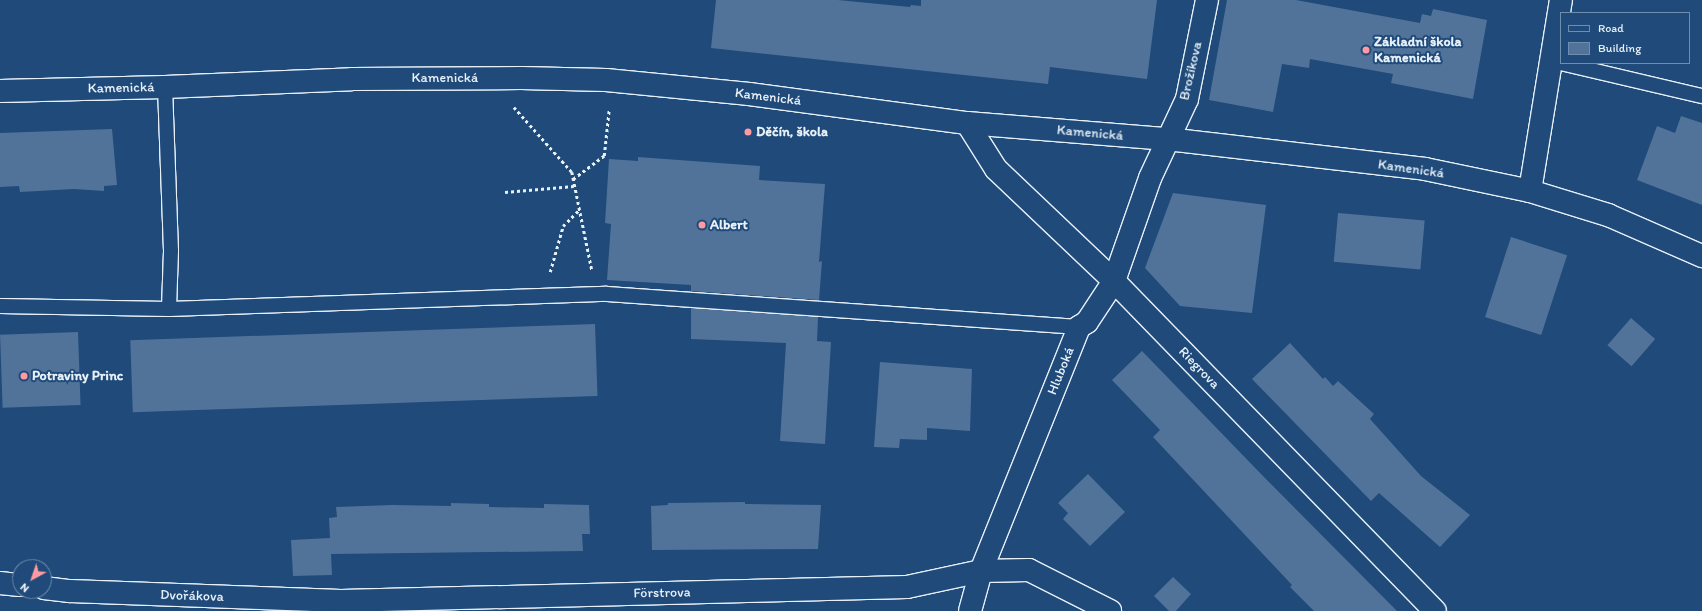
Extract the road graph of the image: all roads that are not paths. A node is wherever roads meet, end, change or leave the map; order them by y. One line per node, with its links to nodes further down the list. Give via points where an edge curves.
1 (1207, 0): 11 (street, Brožíkova, via 1187,99)
2 (1561, 0): 3 (street)
3 (1560, 12)
4 (1560, 21): 5 (street)
5 (1558, 62): 12 (street)
6 (1566, 64): 9 (lane)
7 (165, 87): 8 (street, Kamenická); 10 (street, Kamenická, via 352,79 489,78 612,81 749,94); 16 (lane, via 171,251)
8 (0, 91)
9 (1702, 96)
10 (967, 122): 11 (street, Kamenická); 14 (street, Riegrova, via 996,169)
11 (1167, 139): 12 (street, Kamenická, via 1425,169); 14 (street, Hluboká, via 1150,178)
12 (1530, 191): 13 (street, Kamenická, via 1608,215)
13 (1702, 256)
14 (1114, 281): 17 (street, Hluboká, via 1088,322); 25 (street, Riegrova)
15 (0, 306): 16 (lane)
16 (169, 309): 17 (lane, via 597,294)
17 (1079, 327): 18 (street, Hluboká)
18 (981, 571): 22 (street, Förstrova, via 907,587); 23 (street, Hluboká); 24 (street, Förstrova, via 1029,570)
19 (0, 583): 20 (street)
20 (12, 584)
21 (52, 589): 22 (street, Dvořákova)
22 (338, 606)
23 (970, 611)
24 (1110, 611)
25 (1435, 611)

